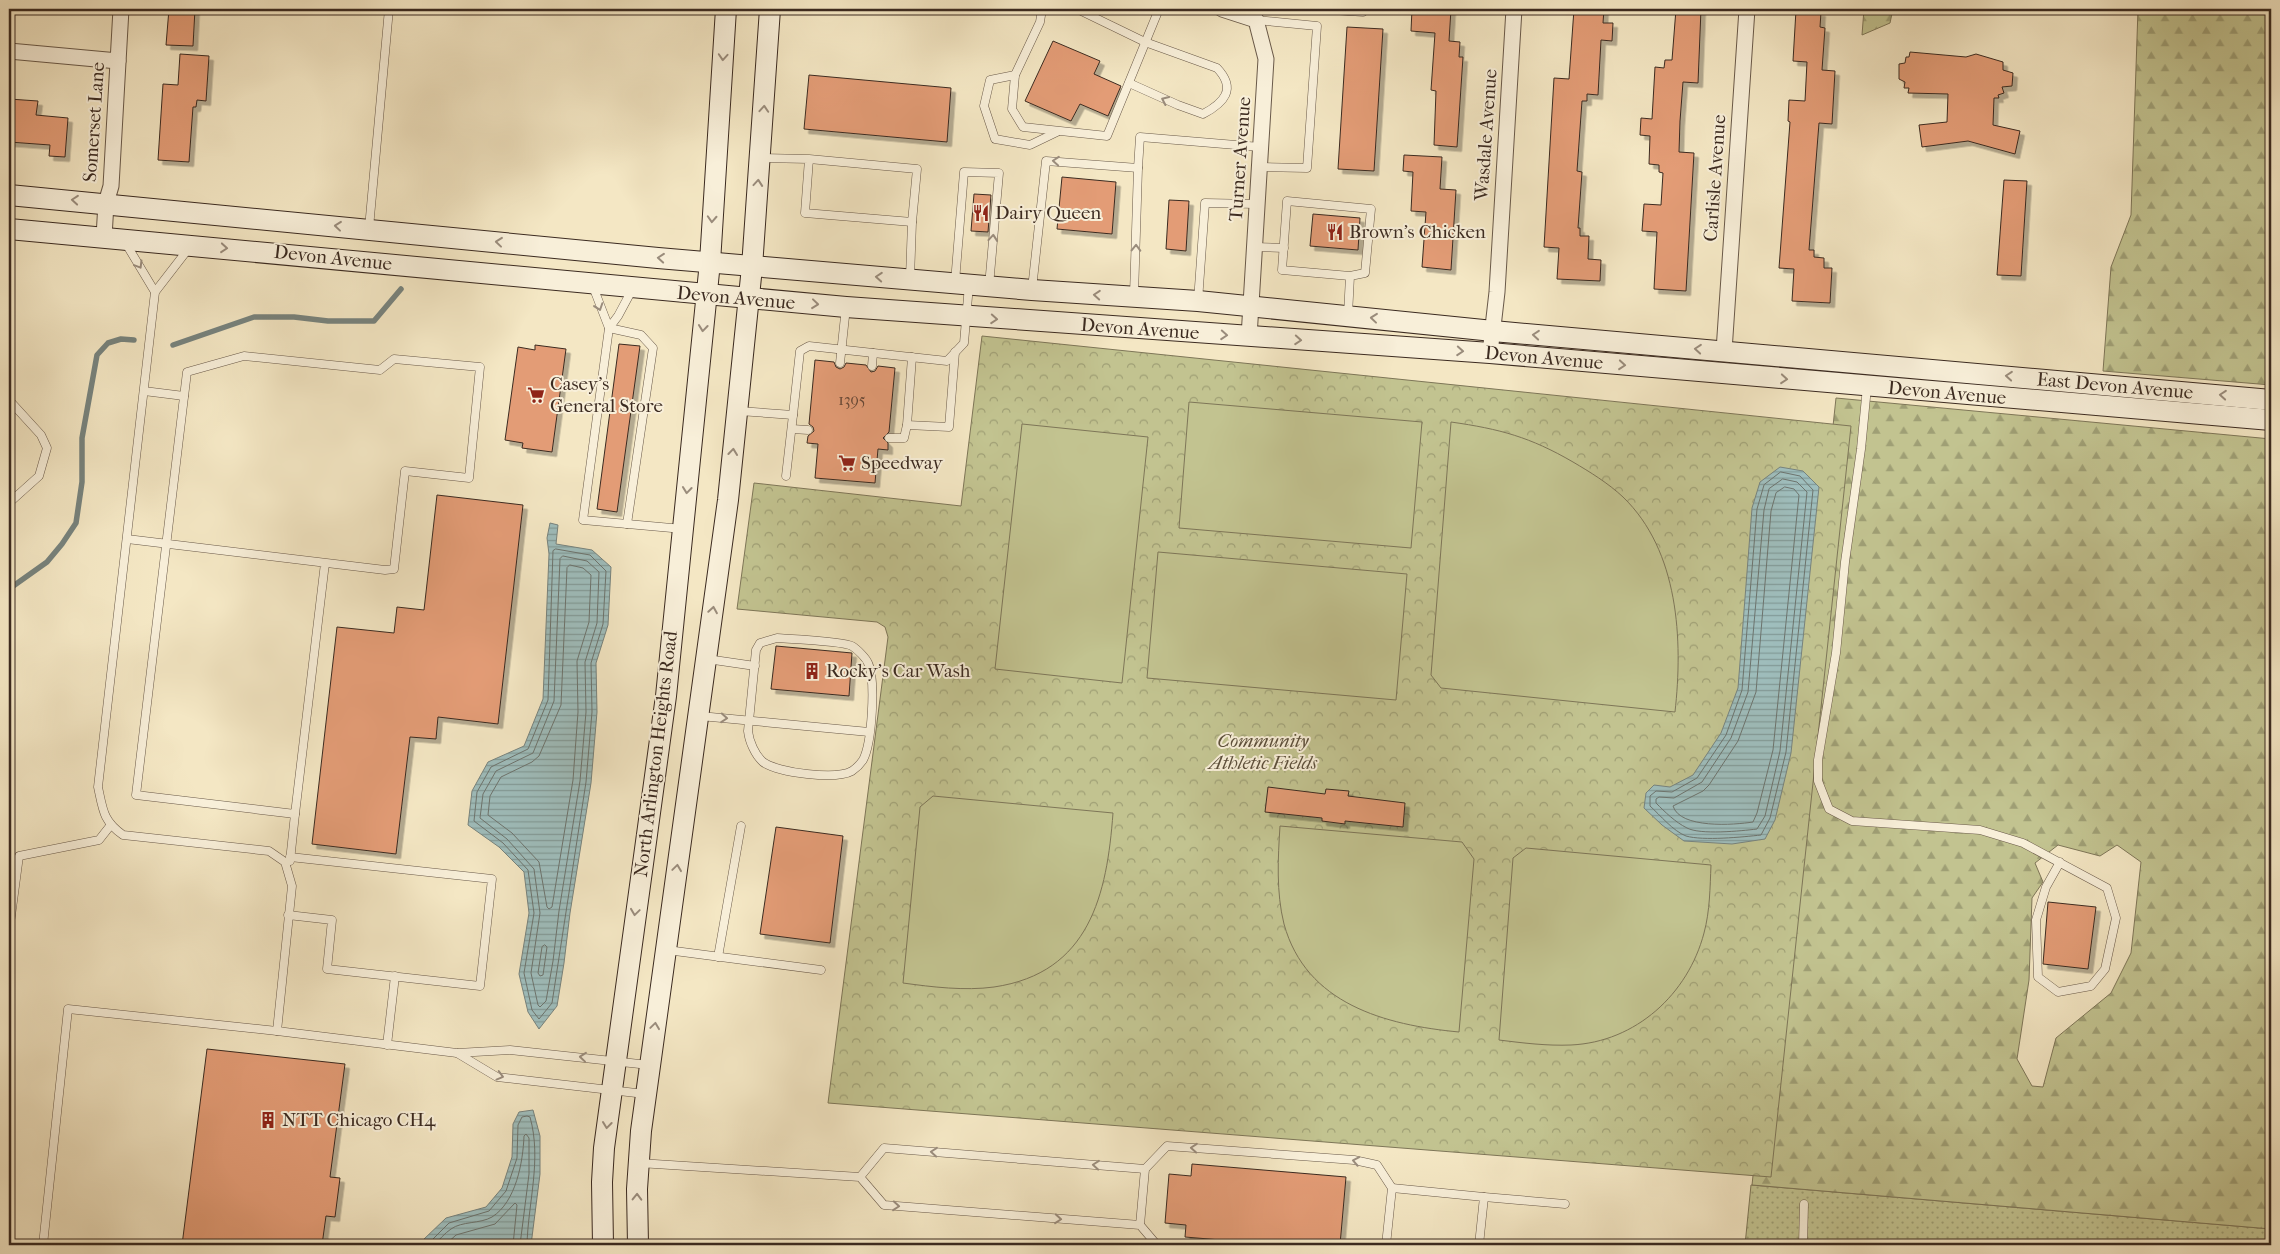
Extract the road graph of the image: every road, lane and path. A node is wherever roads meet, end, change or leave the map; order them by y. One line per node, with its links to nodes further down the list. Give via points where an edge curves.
1 (121, 9): 18 (street, Somerset Lane)
2 (389, 9): 32 (lane)
3 (726, 9): 37 (main road, North Arlington Heights Road, one-way to 37)
4 (770, 9): 23 (main road, North Arlington Heights Road, one-way to 4)
5 (1042, 9): 19 (lane, via 1040,22)
6 (1077, 9): 16 (lane)
7 (1159, 9): 16 (lane)
8 (1222, 9): 14 (street)
9 (1313, 9): 10 (lane)
10 (1317, 9): 11 (lane, via 1363,12); 15 (lane)
11 (1366, 9)
12 (1514, 9): 56 (street, Wasdale Avenue)
13 (1747, 9): 59 (street, Carlisle Avenue)
14 (1256, 20): 15 (lane); 22 (street, Turner Avenue, via 1266,59)
15 (1317, 26): 25 (lane, via 1307,168)
16 (1145, 42): 20 (lane); 20 (lane, one-way to 20, via 1217,68 1225,76 1227,91 1220,105 1202,114)
17 (9, 51): 18 (street)
18 (118, 61): 28 (street, Somerset Lane, via 111,186)
19 (1015, 75): 21 (lane, via 1012,108 1023,127); 21 (lane, via 990,80 984,106 995,139 1030,145)
20 (1129, 83): 21 (lane, via 1107,136)
21 (1059, 131)
22 (1260, 147): 25 (street, Turner Avenue); 26 (lane, via 1140,137)
23 (760, 158): 24 (lane); 38 (main road, North Arlington Heights Road, one-way to 23)
24 (809, 160): 30 (lane, via 805,213); 30 (lane, via 917,169)
25 (1259, 167): 29 (street, Turner Avenue)
26 (1138, 168): 45 (lane, one-way to 45, via 1046,161); 48 (lane, one-way to 26)
27 (9, 195): 28 (main road, Devon Avenue, one-way to 27)
28 (106, 203): 32 (main road, Devon Avenue, one-way to 28); 33 (street, Somerset Lane)
29 (1257, 204): 35 (street, Turner Avenue); 50 (lane, via 1205,203)
30 (912, 222): 40 (lane)
31 (9, 229): 33 (main road, Devon Avenue)
32 (369, 229): 37 (main road, Devon Avenue, one-way to 32)
33 (114, 237): 34 (main road, Devon Avenue); 46 (lane, one-way to 46)
34 (192, 244): 41 (main road, Devon Avenue, one-way to 41); 46 (lane)
35 (1254, 247): 36 (lane); 51 (street, Turner Avenue)
36 (1284, 248): 39 (lane, via 1282,270); 39 (lane, via 1287,201 1371,209 1365,273)
37 (710, 262): 38 (main road, Devon Avenue); 47 (main road, North Arlington Heights Road)
38 (752, 266): 40 (main road, Devon Avenue, one-way to 38); 49 (main road, North Arlington Heights Road)
39 (1350, 276): 53 (lane)
40 (910, 279): 42 (main road, Devon Avenue)
41 (592, 284): 44 (main road, Devon Avenue); 55 (lane, one-way to 55)
42 (962, 284): 43 (main road, Devon Avenue); 43 (lane, one-way to 42, via 999,173 964,172); 54 (lane)
43 (989, 286): 45 (main road, Devon Avenue)
44 (633, 288): 47 (main road, Devon Avenue); 55 (lane)
45 (1032, 290): 48 (main road, Devon Avenue, one-way to 45)
46 (155, 292): 68 (lane)
47 (706, 295): 49 (main road, Devon Avenue); 82 (main road, North Arlington Heights Road, one-way to 82)
48 (1134, 297): 50 (main road, Devon Avenue)
49 (749, 298): 52 (main road, Devon Avenue, one-way to 52); 72 (main road, North Arlington Heights Road)
50 (1198, 301): 51 (main road, Devon Avenue)
51 (1250, 306): 53 (main road, Devon Avenue); 57 (street, Turner Avenue)
52 (846, 308): 54 (main road, Devon Avenue); 58 (lane)
53 (1348, 315): 56 (main road, Devon Avenue, one-way to 53)
54 (966, 316): 57 (main road, Devon Avenue, one-way to 57); 60 (lane, via 964,343)
55 (609, 328): 81 (lane, via 641,334 653,348); 81 (lane, via 583,520)
56 (1493, 331): 59 (main road, Devon Avenue, one-way to 56); 62 (street, Wasdale Avenue)
57 (1249, 337): 62 (main road, Devon Avenue, one-way to 62)
58 (842, 350): 61 (lane); 64 (lane); 73 (lane, via 809,346 800,351)
59 (1724, 351): 65 (main road, Devon Avenue)
60 (955, 352): 63 (lane, via 947,360); 75 (lane, via 949,428)
61 (873, 353): 63 (lane); 66 (lane)
62 (1490, 353): 67 (main road, Devon Avenue, one-way to 67)
63 (912, 357): 75 (lane)
64 (840, 362)
65 (1868, 365): 71 (main road, East Devon Avenue, one-way to 65)
66 (872, 366)
67 (1867, 386): 74 (main road, Devon Avenue); 95 (lane, via 1836,653 1818,760 1818,781 1829,809 1852,821 1980,830 2023,843)
68 (144, 391): 69 (lane); 83 (lane)
69 (184, 396): 84 (lane); 85 (lane, via 187,372 244,356 380,370 394,359 480,366 469,478 405,471 394,569)
70 (9, 400): 80 (lane, via 41,435 47,448 39,476)
71 (2271, 400)
72 (737, 411): 73 (lane); 86 (main road, North Arlington Heights Road, one-way to 72)
73 (793, 415): 76 (lane)
74 (2271, 420)
75 (906, 424): 78 (lane, via 904,438)
76 (792, 429): 77 (lane); 79 (lane)
77 (808, 430)
78 (889, 438)
79 (786, 476)
80 (9, 503)
81 (627, 524): 82 (lane)
82 (682, 529): 106 (main road, North Arlington Heights Road, one-way to 106, via 666,696)
83 (127, 539): 84 (lane); 92 (lane, via 98,787)
84 (166, 544): 85 (lane); 91 (lane, via 136,795)
85 (325, 563): 91 (lane)
86 (705, 658): 87 (lane); 88 (main road, North Arlington Heights Road)
87 (755, 666): 89 (lane); 90 (lane, via 756,650 760,643 770,639 851,645 868,662 874,687)
88 (698, 716): 89 (lane, one-way to 89); 99 (main road, North Arlington Heights Road, one-way to 88)
89 (750, 720): 90 (lane); 90 (lane, via 749,739 763,762 782,770 816,775 851,771 863,761)
90 (869, 732)
91 (295, 814): 94 (lane)
92 (110, 826): 96 (lane, via 123,835 269,851 285,862); 98 (lane, via 99,840 19,856)
93 (741, 826): 100 (lane)
94 (290, 857): 96 (lane); 102 (lane, via 492,879 480,986)
95 (2060, 862): 95 (lane, via 2107,888 2116,918 2105,969 2091,986 2058,992 2038,977 2036,920 2046,886)
96 (288, 873): 97 (lane, via 292,886)
97 (288, 915): 102 (lane, via 332,920 327,969); 103 (lane)
98 (9, 931)
99 (666, 950): 100 (lane); 107 (main road, North Arlington Heights Road, one-way to 99)
100 (718, 957): 101 (lane)
101 (821, 970)
102 (395, 976): 104 (lane)
103 (277, 1031): 104 (lane); 118 (lane, via 68,1008)
104 (388, 1045): 105 (lane)
105 (457, 1053): 106 (lane, one-way to 105, via 510,1050); 108 (lane, one-way to 108, via 497,1077)
106 (615, 1061): 107 (lane); 108 (main road, North Arlington Heights Road)
107 (649, 1065): 109 (main road, North Arlington Heights Road)
108 (611, 1089): 109 (lane); 119 (main road, North Arlington Heights Road, one-way to 119, via 602,1174)
109 (645, 1094): 110 (main road, North Arlington Heights Road)
110 (638, 1162): 112 (lane); 120 (main road, North Arlington Heights Road, one-way to 110)
111 (1145, 1169): 112 (lane, one-way to 112, via 884,1148); 113 (lane, one-way to 111, via 1377,1166 1354,1160 1167,1146); 117 (lane)
112 (860, 1178): 117 (lane, one-way to 117, via 884,1205)
113 (1392, 1188): 114 (lane); 122 (lane)
114 (1484, 1197): 115 (lane); 123 (lane)
115 (1566, 1204)
116 (1804, 1204): 124 (lane)
117 (1140, 1225): 121 (lane)
118 (43, 1245)
119 (603, 1245)
120 (638, 1245)
121 (1157, 1245)
122 (1386, 1245)
123 (1479, 1245)
124 (1803, 1245)

